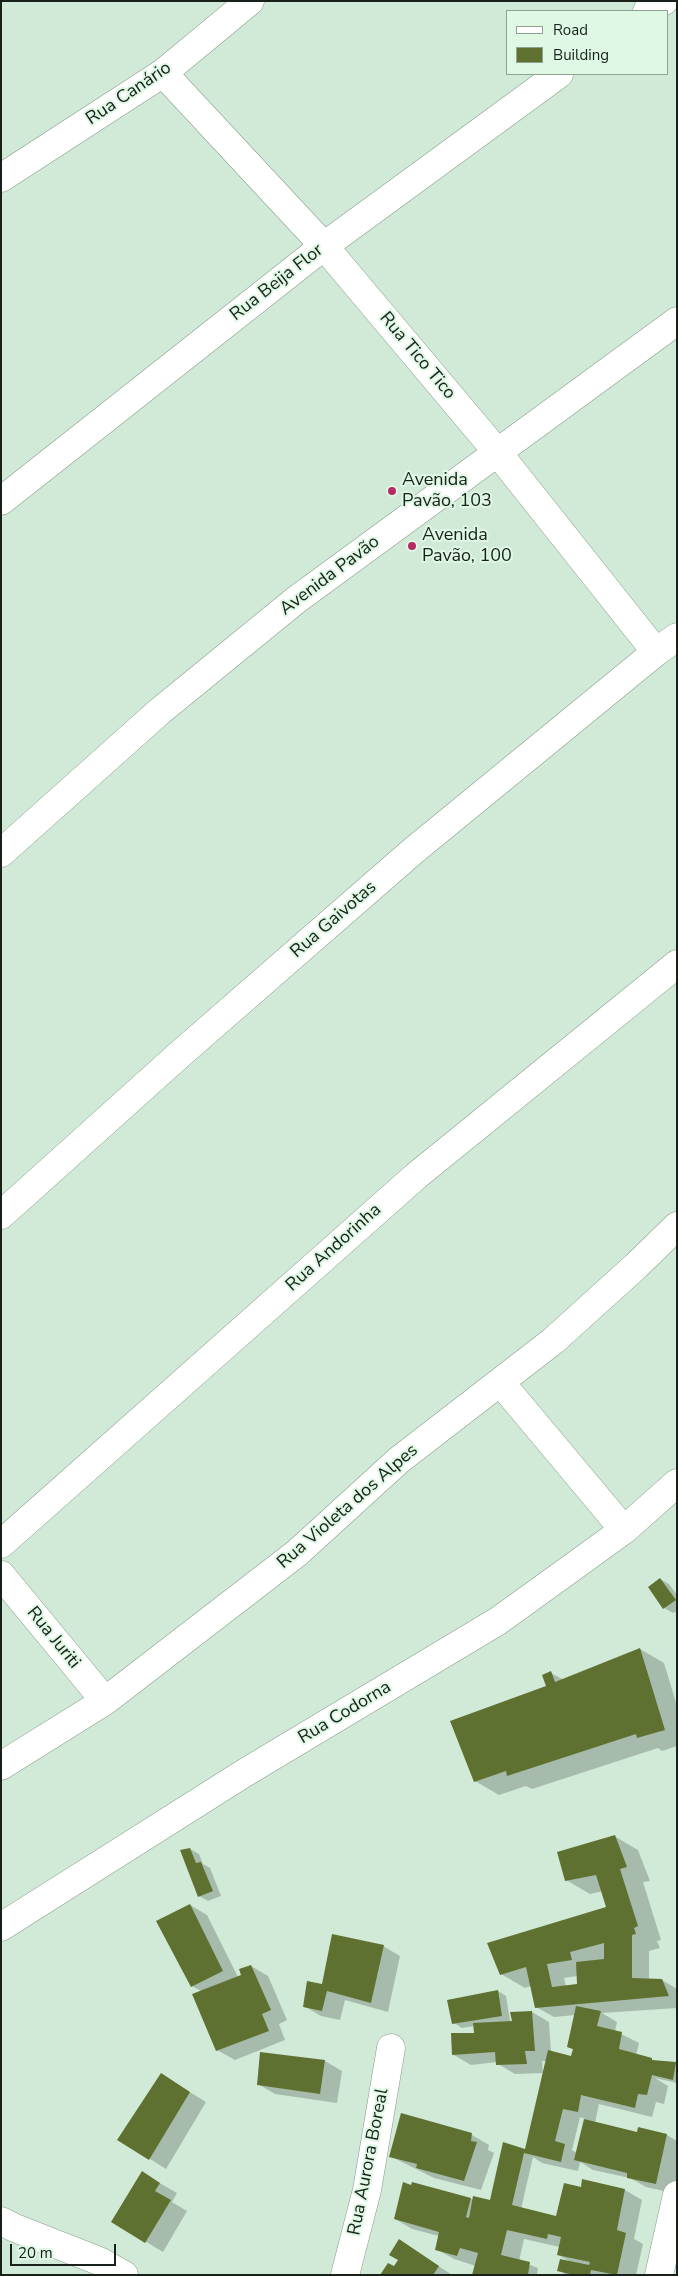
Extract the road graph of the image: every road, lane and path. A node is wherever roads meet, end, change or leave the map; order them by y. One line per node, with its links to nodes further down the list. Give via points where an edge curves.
1 (250, 1): 4 (street, Rua Canário)
2 (664, 1): 3 (street)
3 (649, 10)
4 (163, 73): 6 (street, Rua Canário); 7 (street, Rua Tico Tico)
5 (558, 75): 7 (street, Rua Beija Flor)
6 (1, 178)
7 (324, 246): 9 (street, Rua Tico Tico); 10 (street, Rua Beija Flor)
8 (677, 321): 9 (street, Avenida Pavão)
9 (498, 453): 11 (street, Rua Tico Tico); 12 (street, Avenida Pavão, via 296,600 160,711)
10 (1, 501)
11 (666, 645): 14 (street, Rua Gaivotas, via 413,851)
12 (1, 854)
13 (677, 964): 19 (street, Rua Andorinha, via 416,1176)
14 (1, 1215)
15 (677, 1226): 16 (street, Rua Violeta dos Alpes, via 554,1341)
16 (501, 1383): 18 (street); 21 (street, Rua Violeta dos Alpes, via 399,1460 297,1553)
17 (677, 1483): 18 (street, Rua Codorna)
18 (624, 1530): 23 (street, Rua Codorna, via 498,1621 246,1772)
19 (1, 1544)
20 (1, 1574): 21 (street, Rua Juriti)
21 (105, 1701): 22 (street, Rua Violeta dos Alpes)
22 (1, 1766)
23 (1, 1927)
24 (391, 2048): 29 (street, Rua Aurora Boreal, via 367,2190)
25 (677, 2195): 30 (street)
26 (1, 2221): 27 (street)
27 (91, 2268): 28 (street)
28 (124, 2275)
29 (345, 2275)
30 (659, 2275)

